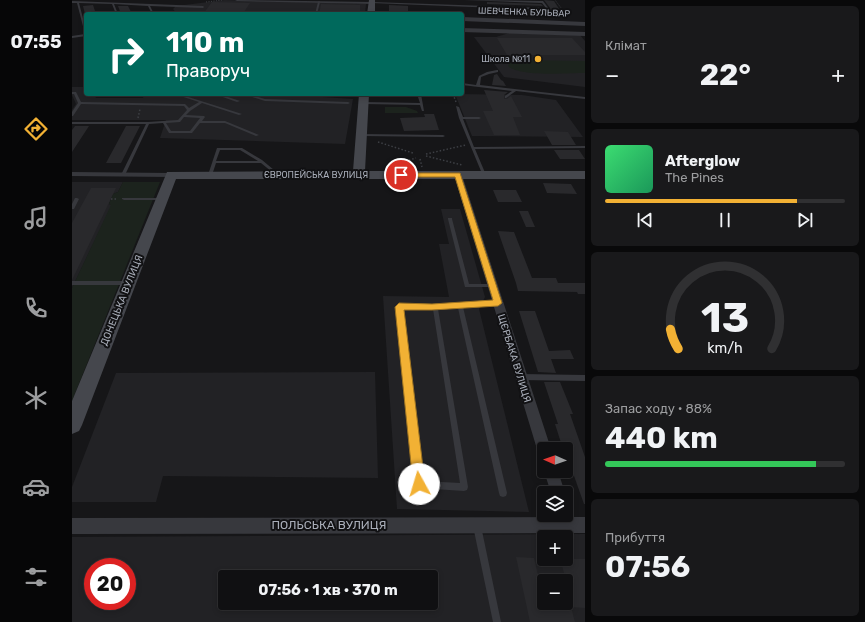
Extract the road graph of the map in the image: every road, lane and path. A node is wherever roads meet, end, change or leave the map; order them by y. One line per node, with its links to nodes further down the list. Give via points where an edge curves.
1 (106, 0): 9 (lane)
2 (237, 0): 10 (street)
3 (428, 0): 14 (lane)
4 (466, 0): 5 (lane)
5 (479, 0): 18 (lane); 18 (lane, via 543,2 548,9)
6 (556, 0): 23 (path, via 565,13)
7 (341, 1): 10 (street); 11 (street)
8 (72, 2): 12 (lane)
9 (103, 2): 12 (lane); 13 (lane)
10 (319, 2): 21 (lane)
11 (372, 2): 14 (lane); 22 (street)
12 (78, 3): 15 (lane); 26 (lane)
13 (113, 4): 16 (lane); 19 (lane)
14 (417, 5): 18 (lane)
15 (72, 6)
16 (149, 6): 17 (lane); 20 (lane)
17 (203, 7)
18 (482, 7)
19 (116, 12)
20 (152, 12)
21 (316, 12)
22 (371, 12)
23 (550, 12)
24 (464, 19): 25 (street, ШЕВЧЕНКА БУЛЬВАР)
25 (585, 24)
26 (84, 27)
27 (464, 30): 28 (street, ШЕВЧЕНКА БУЛЬВАР)
28 (585, 34)
29 (84, 35): 30 (lane)
30 (72, 37)
31 (497, 71): 33 (lane, via 480,77)
32 (464, 84): 33 (lane)
33 (478, 85): 34 (lane)
34 (515, 88): 40 (lane); 41 (lane)
35 (72, 93): 45 (lane, via 75,93)
36 (182, 96): 44 (lane)
37 (222, 96): 43 (lane)
38 (252, 96): 46 (lane, via 265,100)
39 (419, 96): 47 (lane)
40 (506, 97)
41 (585, 98)
42 (364, 99): 47 (lane); 61 (street)
43 (238, 101)
44 (202, 102): 49 (lane); 51 (lane)
45 (80, 103): 49 (lane, via 185,105); 52 (lane)
46 (348, 103)
47 (421, 104): 50 (lane)
48 (457, 107): 54 (lane)
49 (189, 110): 53 (lane)
50 (423, 110)
51 (240, 114)
52 (72, 115)
53 (184, 116): 56 (lane, via 179,121); 57 (lane, via 203,117)
54 (461, 118): 55 (lane); 64 (lane)
55 (480, 118)
56 (164, 122): 57 (lane, via 170,132 191,132); 59 (lane)
57 (199, 122): 60 (lane, via 226,122)
58 (72, 123): 59 (lane)
59 (148, 123): 75 (lane)
60 (257, 135)
61 (362, 135): 62 (lane); 79 (street)
62 (443, 136)
63 (375, 141): 66 (path)
64 (472, 146): 65 (lane); 73 (lane); 73 (path, via 426,155)
65 (585, 147)
66 (413, 153)
67 (416, 158): 71 (path)
68 (420, 159): 72 (path)
69 (214, 162): 70 (lane); 70 (lane, via 218,149 240,149); 77 (lane)
70 (262, 162): 78 (lane)
71 (385, 167)
72 (423, 170)
73 (483, 172): 80 (street, ЄВРОПЕЙСЬКА ВУЛИЦЯ); 81 (street, ЄВРОПЕЙСЬКА ВУЛИЦЯ)
74 (72, 174): 75 (street, ЄВРОПЕЙСЬКА ВУЛИЦЯ)
75 (123, 174): 76 (street, ЄВРОПЕЙСЬКА ВУЛИЦЯ)
76 (171, 175): 77 (street, ЄВРОПЕЙСЬКА ВУЛИЦЯ); 83 (street, ДОНЕЦЬКА ВУЛИЦЯ)
77 (210, 175): 78 (street, ЄВРОПЕЙСЬКА ВУЛИЦЯ)
78 (278, 175): 79 (street, ЄВРОПЕЙСЬКА ВУЛИЦЯ)
79 (359, 175): 80 (street, ЄВРОПЕЙСЬКА ВУЛИЦЯ)
80 (458, 175): 89 (street, ЩЄРБАКА ВУЛИЦЯ)
81 (584, 176)
82 (124, 199): 83 (lane)
83 (162, 199): 88 (street, ДОНЕЦЬКА ВУЛИЦЯ)
84 (77, 200): 85 (lane)
85 (72, 208)
86 (450, 219): 89 (lane, via 467,286)
87 (72, 283): 88 (lane)
88 (128, 283): 95 (street, ДОНЕЦЬКА ВУЛИЦЯ)
89 (493, 286): 90 (street, ЩЄРБАКА ВУЛИЦЯ)
90 (498, 303): 91 (lane); 93 (street, ЩЄРБАКА ВУЛИЦЯ)
91 (460, 305): 92 (lane); 97 (lane)
92 (435, 307): 92 (lane, via 456,440 464,487 419,484 399,307)
93 (521, 377): 94 (lane); 96 (street, ЩЄРБАКА ВУЛИЦЯ)
94 (585, 378)
95 (72, 425)
96 (542, 442)
97 (503, 493)
98 (537, 522): 100 (street, ПОЛЬСЬКА ВУЛИЦЯ)
99 (573, 522): 101 (street, ПОЛЬСЬКА ВУЛИЦЯ)
100 (477, 525): 102 (street, ПОЛЬСЬКА ВУЛИЦЯ); 103 (lane)
101 (585, 525)
102 (72, 526)
103 (497, 622)

